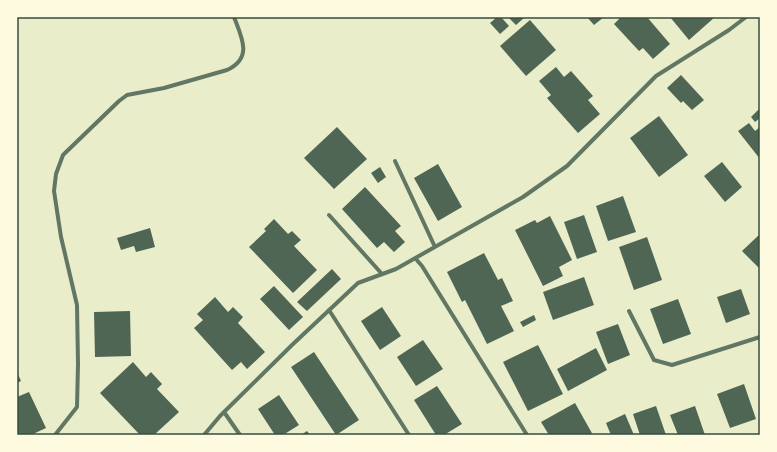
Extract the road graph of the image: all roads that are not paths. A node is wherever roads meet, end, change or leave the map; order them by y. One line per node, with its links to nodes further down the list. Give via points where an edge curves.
1 (234, 17): 12 (street, via 244,48 239,63 228,70 164,88 127,95 63,155 56,174 54,191 61,236 77,305 77,400 76,407)
2 (746, 17): 5 (street, via 656,76 567,166 523,197)
3 (395, 162): 5 (street)
4 (330, 214): 7 (street)
5 (435, 247): 6 (street)
6 (416, 258): 7 (street); 16 (street)
7 (382, 274): 8 (street, via 358,283)
8 (329, 310): 11 (street); 15 (street)
9 (629, 311): 10 (street, via 654,360 672,365)
10 (760, 338)
11 (224, 412): 13 (street); 14 (street)
12 (55, 435)
13 (204, 435)
14 (240, 435)
15 (409, 435)
16 (527, 435)

